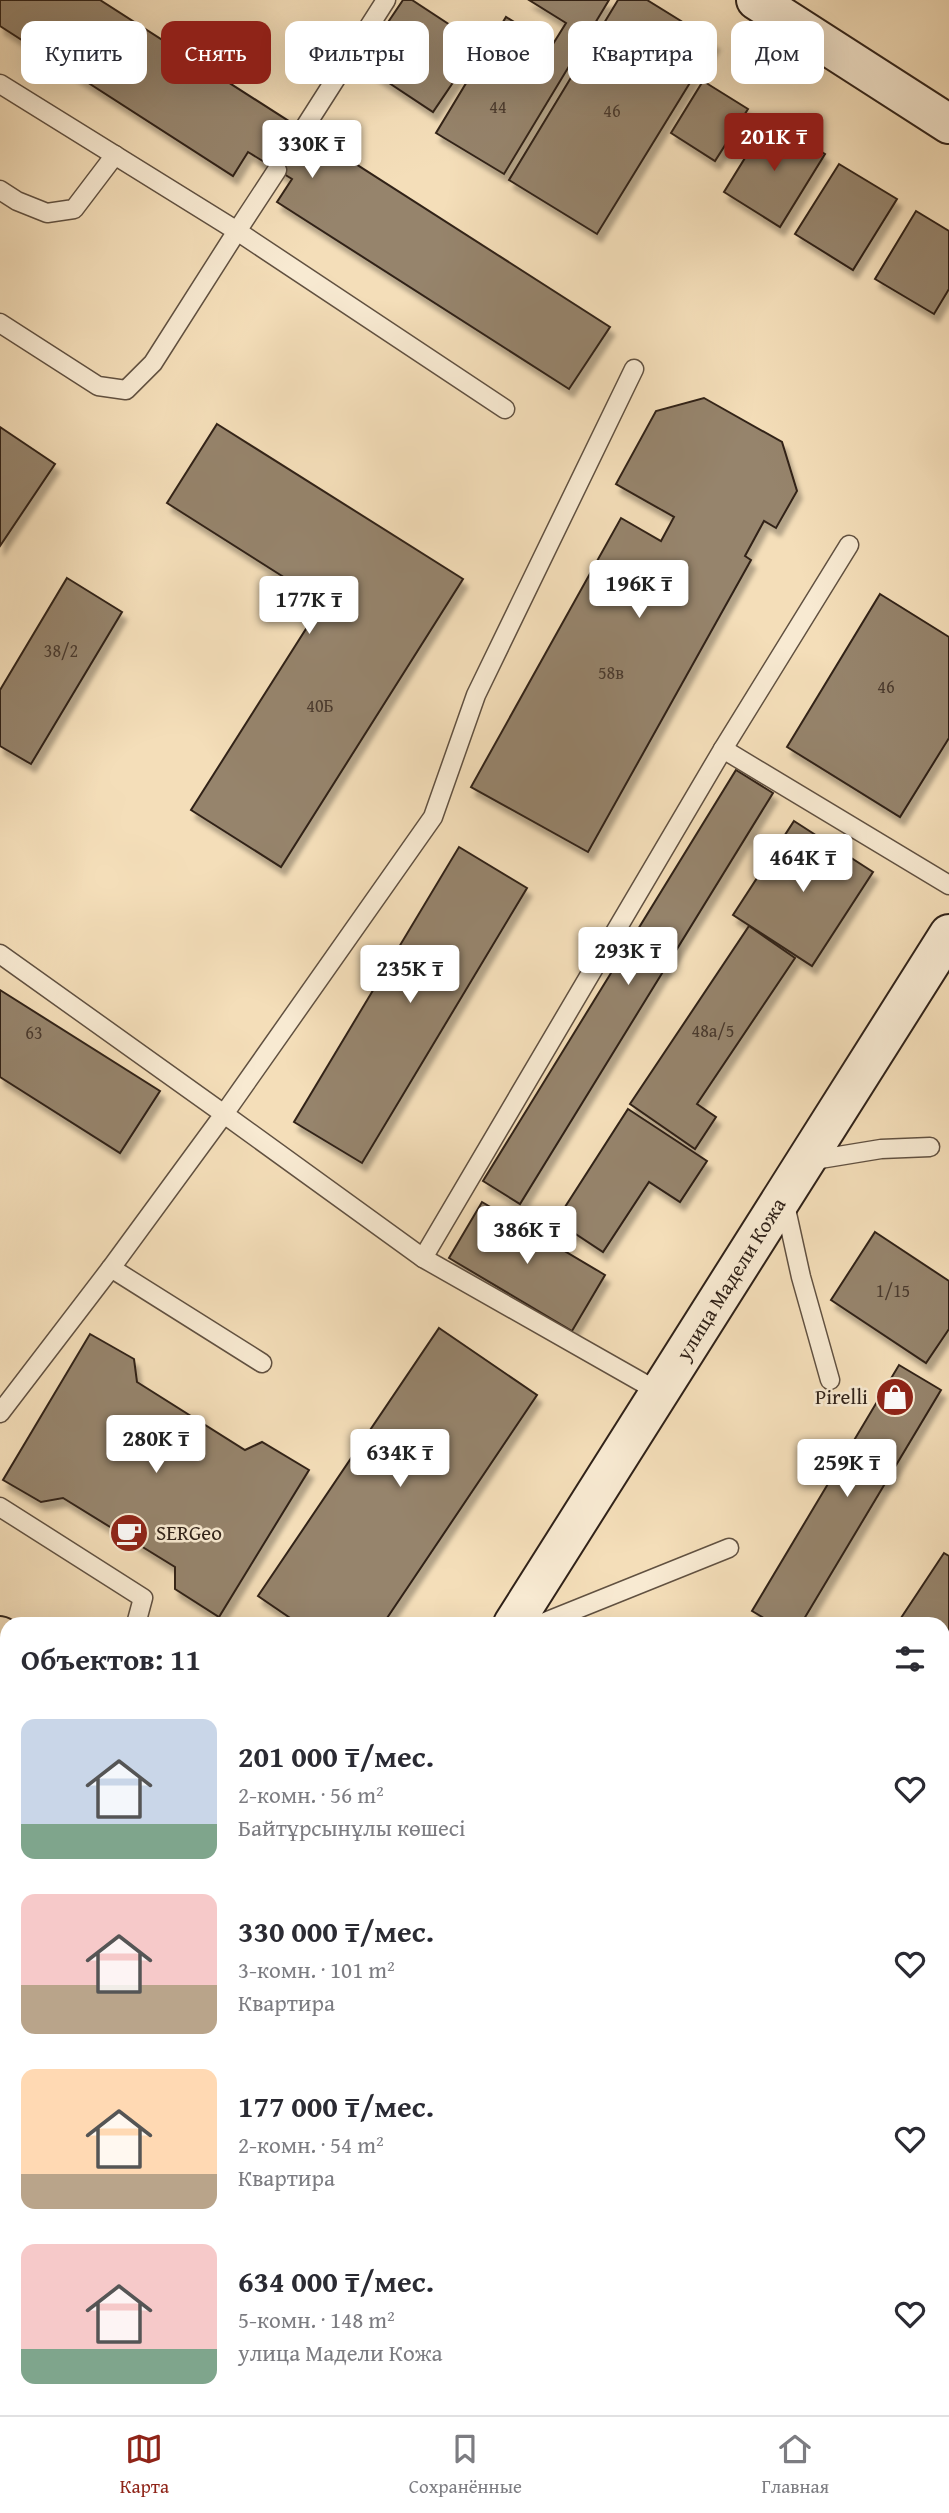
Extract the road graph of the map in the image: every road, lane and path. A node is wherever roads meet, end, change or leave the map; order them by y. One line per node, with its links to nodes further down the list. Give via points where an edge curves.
1 (386, 0): 5 (lane)
2 (756, 0): 4 (main road)
3 (0, 84): 6 (lane)
4 (949, 124)
5 (303, 130)
6 (115, 156): 8 (lane, via 74,209 47,213); 9 (lane)
7 (277, 170): 9 (lane)
8 (0, 190)
9 (237, 231): 10 (lane, via 153,363 126,390 98,386); 12 (lane)
10 (0, 323)
11 (634, 369): 18 (lane, via 476,695 433,817)
12 (505, 409)
13 (849, 545): 14 (lane)
14 (723, 749): 15 (lane); 22 (lane)
15 (949, 885)
16 (949, 934): 20 (main road, улица Мадели Кожа)
17 (0, 954): 18 (lane)
18 (224, 1114): 22 (lane); 23 (lane)
19 (930, 1147): 20 (lane)
20 (805, 1161): 21 (main road, улица Мадели Кожа)
21 (783, 1197): 25 (lane); 26 (main road, улица Мадели Кожа)
22 (423, 1258): 26 (lane)
23 (111, 1269): 24 (lane); 27 (lane)
24 (262, 1363)
25 (830, 1380)
26 (659, 1392): 31 (main road, улица Мадели Кожа)
27 (0, 1413)
28 (0, 1507): 30 (lane, via 143,1598)
29 (729, 1548): 32 (lane)
30 (138, 1617)
31 (517, 1617)
32 (557, 1617)

